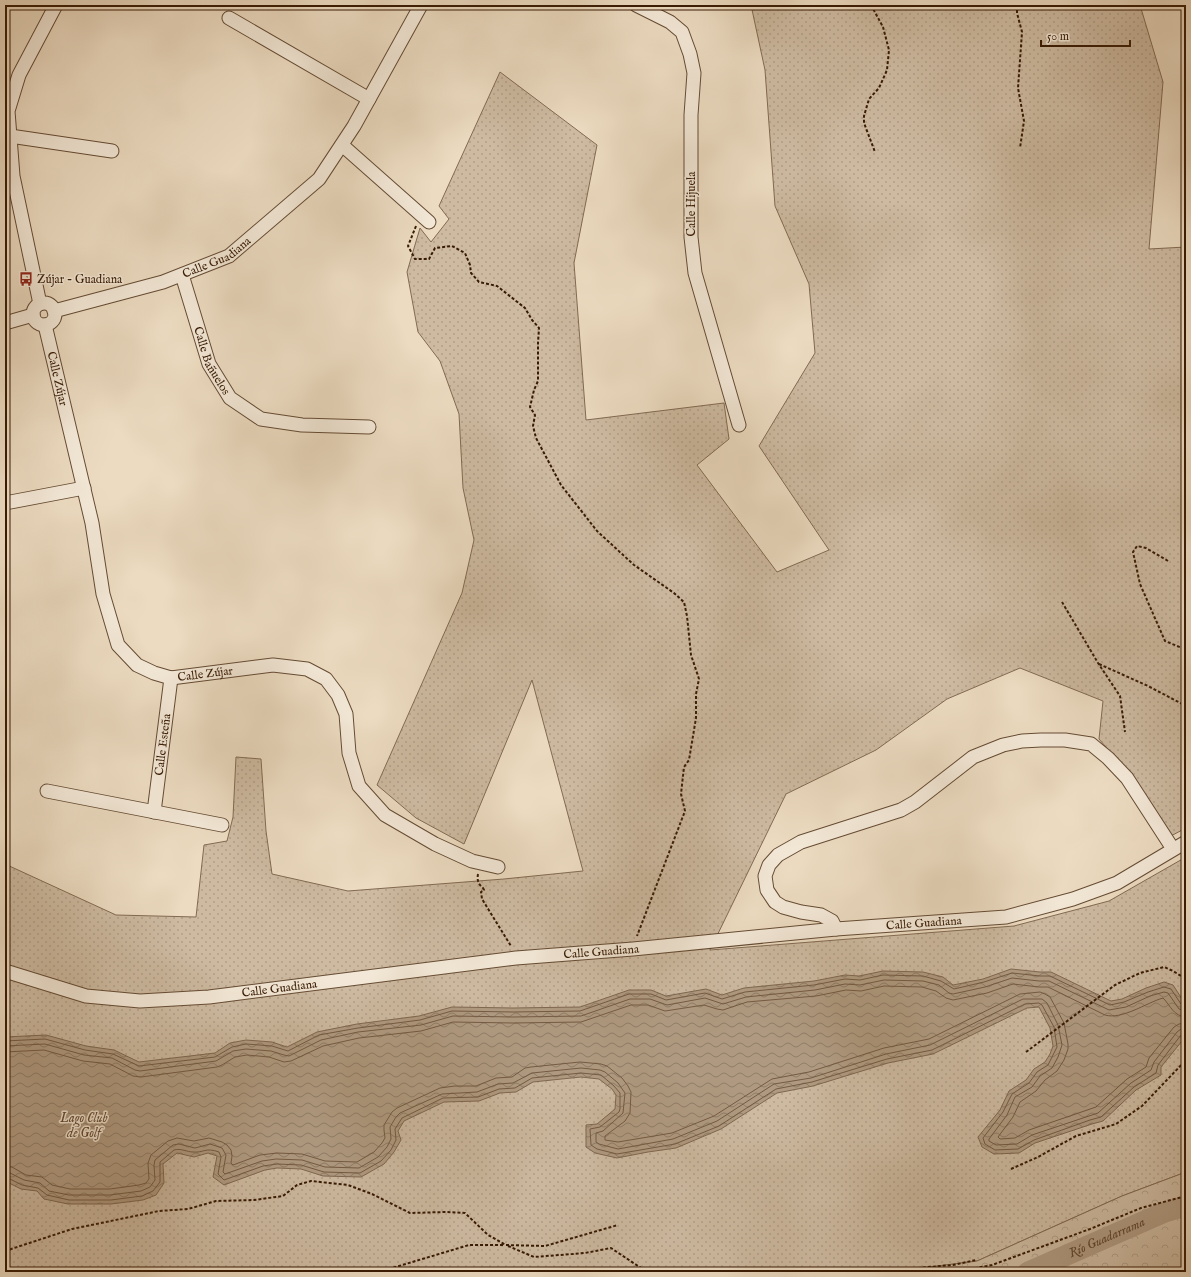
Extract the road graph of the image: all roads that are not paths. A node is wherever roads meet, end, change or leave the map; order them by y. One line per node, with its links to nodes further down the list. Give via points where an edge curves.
1 (56, 5): 6 (street, via 20,75 8,110)
2 (421, 5): 5 (street, Calle Guadiana)
3 (636, 5): 16 (street, Calle Hijuela, via 670,22 682,32 690,54 694,73 691,115 691,237 695,273)
4 (229, 18): 5 (street)
5 (369, 99): 7 (street, Calle Guadiana)
6 (10, 136): 8 (street); 11 (street, via 13,176)
7 (342, 145): 9 (street); 10 (street, Calle Guadiana, via 319,179 229,256)
8 (112, 151)
9 (425, 218)
10 (182, 275): 12 (street, Calle Guadiana); 17 (street, Calle Bañuelos, via 209,364 230,398 261,419 302,425)
11 (40, 304): 12 (street, via 50,305); 13 (street, via 34,308)
12 (54, 311): 15 (street, via 54,319)
13 (33, 315): 14 (street); 15 (street, via 38,324)
14 (5, 323)
15 (45, 325): 18 (street, Calle Zújar)
16 (739, 425)
17 (369, 427)
18 (84, 488): 19 (street); 20 (street, Calle Zújar, via 103,594 118,645 137,665)
19 (5, 503)
20 (172, 678): 22 (street, Calle Esteña); 26 (street, Calle Zújar, via 273,665 307,669 326,679 338,695 346,714 349,753 359,786 385,815 435,844 472,861)
21 (47, 791): 22 (street)
22 (154, 812): 23 (street)
23 (222, 825)
24 (1186, 842): 25 (street, Calle Guadiana)
25 (1173, 849): 27 (street, Calle Guadiana, via 1117,883 1073,899 1006,917); 27 (street, via 1128,778 1091,744 1041,740 1003,745 973,757 901,810 801,842 778,855 769,865 765,876 768,890 775,902 783,908 821,915 832,921)
26 (498, 867)
27 (836, 929): 28 (street, Calle Guadiana, via 516,958 208,997 140,1001 86,996)
28 (5, 971)

